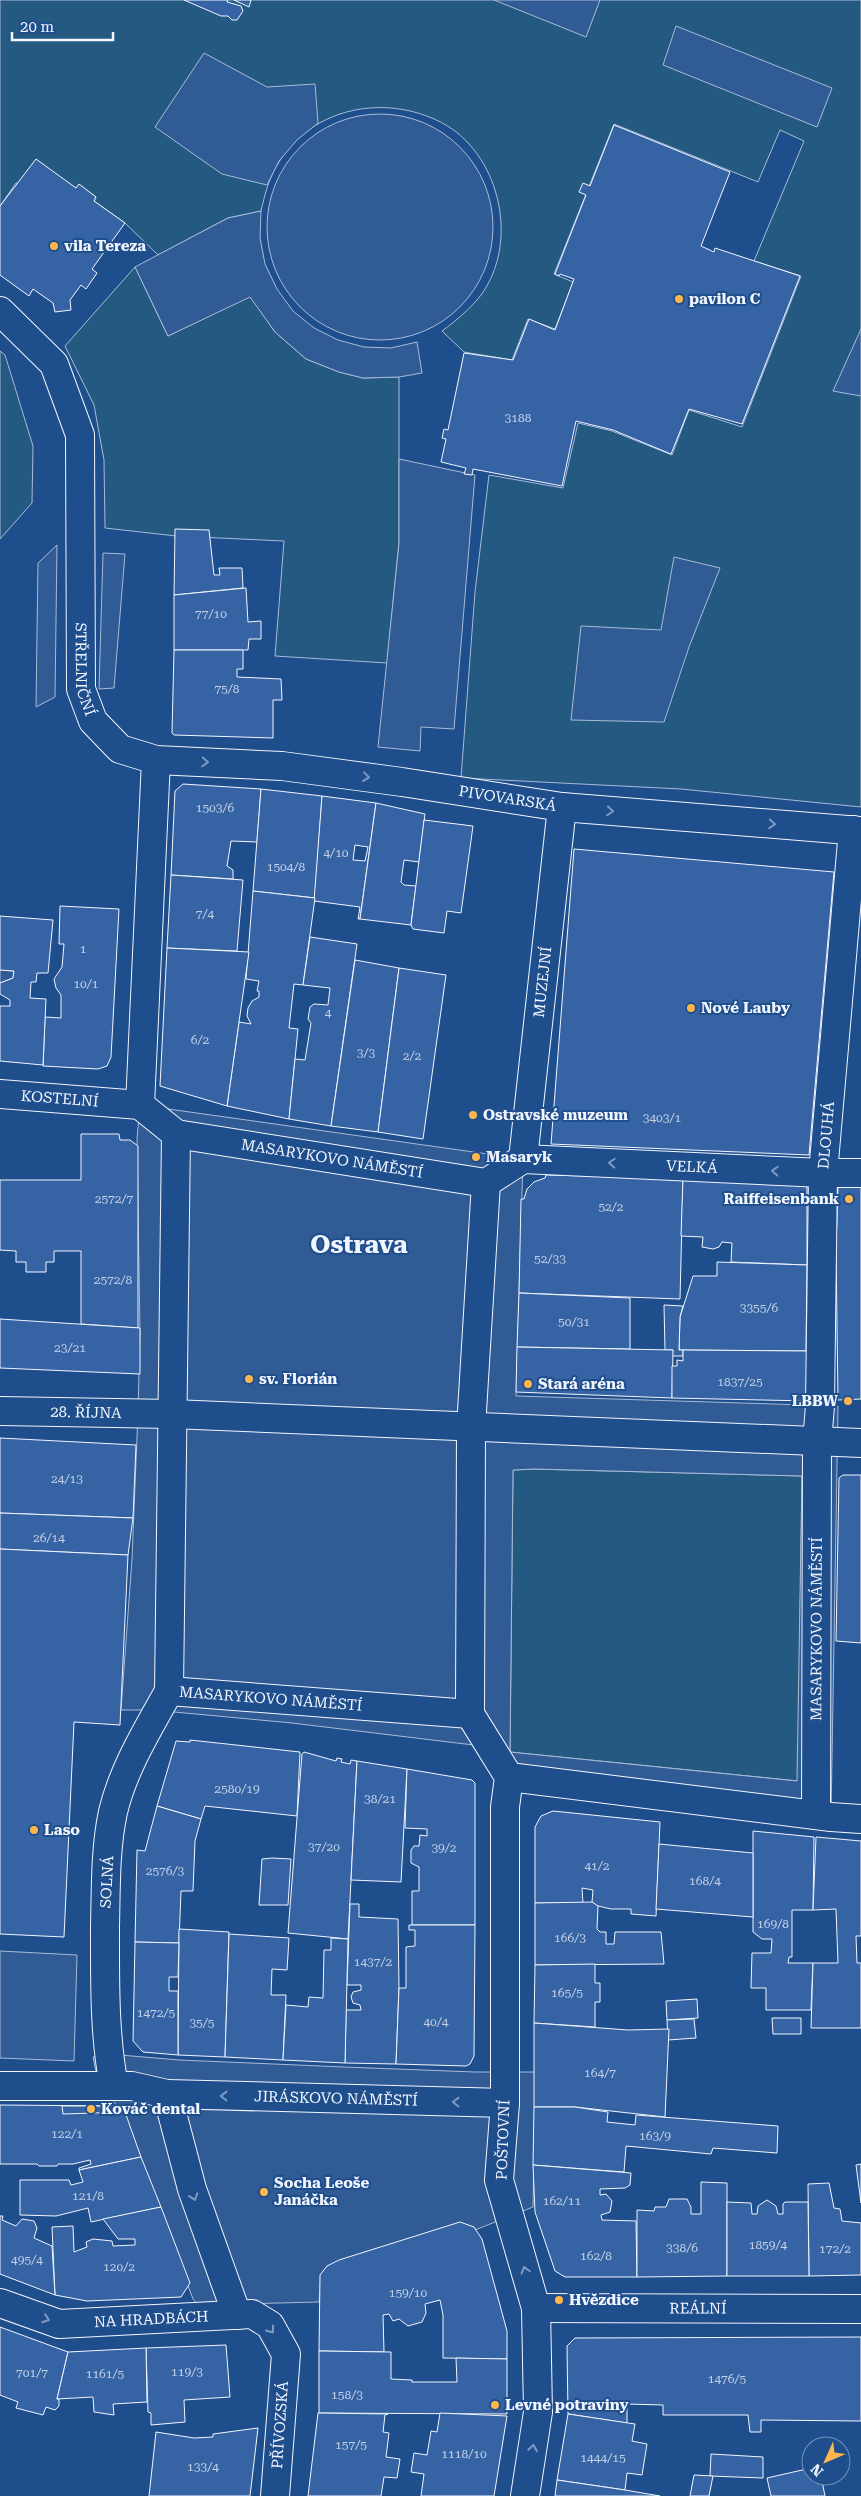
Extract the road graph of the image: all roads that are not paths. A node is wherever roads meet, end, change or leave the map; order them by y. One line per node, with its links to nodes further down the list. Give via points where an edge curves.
1 (0, 311): 2 (street, STŘELNIČNÍ, via 54,364 80,435 81,689 93,721 120,749)
2 (156, 760): 3 (street, PIVOVARSKÁ, one-way to 3, via 282,766); 6 (street)
3 (562, 807): 4 (street, PIVOVARSKÁ, one-way to 4); 8 (street, MUZEJNÍ)
4 (857, 830): 9 (street, DLOUHÁ)
5 (0, 1094): 6 (street, KOSTELNÍ)
6 (130, 1104): 7 (street, MASARYKOVO NÁMĚSTÍ)
7 (176, 1134): 11 (street, MASARYKOVO NÁMĚSTÍ); 13 (street, MASARYKOVO NÁMĚSTÍ)
8 (523, 1159): 9 (street, VELKÁ, one-way to 8); 11 (street)
9 (823, 1173): 10 (street, VELKÁ); 15 (street, DLOUHÁ, via 820,1406)
10 (861, 1173)
11 (486, 1183): 14 (street)
12 (0, 1411): 13 (street, 28. ŘÍJNA)
13 (172, 1414): 14 (street); 16 (street, MASARYKOVO NÁMĚSTÍ)
14 (471, 1428): 15 (street); 17 (street)
15 (838, 1443): 19 (street, MASARYKOVO NÁMĚSTÍ)
16 (169, 1691): 17 (street, MASARYKOVO NÁMĚSTÍ); 22 (street, SOLNÁ, via 130,1766 113,1812 106,1869)
17 (470, 1714): 18 (street)
18 (509, 1776): 19 (street); 24 (street, POŠTOVNÍ, via 505,1807)
19 (823, 1816): 20 (street)
20 (861, 1819)
21 (0, 2086): 22 (street, JIRÁSKOVO NÁMĚSTÍ)
22 (107, 2086): 23 (street, JIRÁSKOVO NÁMĚSTÍ)
23 (168, 2094): 24 (street, JIRÁSKOVO NÁMĚSTÍ, one-way to 23); 28 (street, one-way to 28, via 192,2190)
24 (505, 2103): 26 (street, POŠTOVNÍ, one-way to 24, via 499,2180)
25 (0, 2303): 28 (street, NA HRADBÁCH, one-way to 28, via 59,2324)
26 (536, 2308): 27 (street, REÁLNÍ); 31 (street, POŠTOVNÍ, one-way to 26, via 538,2412)
27 (861, 2309)
28 (237, 2315): 29 (street, NA HRADBÁCH, one-way to 29, via 252,2314 270,2325)
29 (286, 2354): 30 (street, PŘÍVOZSKÁ)
30 (275, 2496)
31 (526, 2496)

